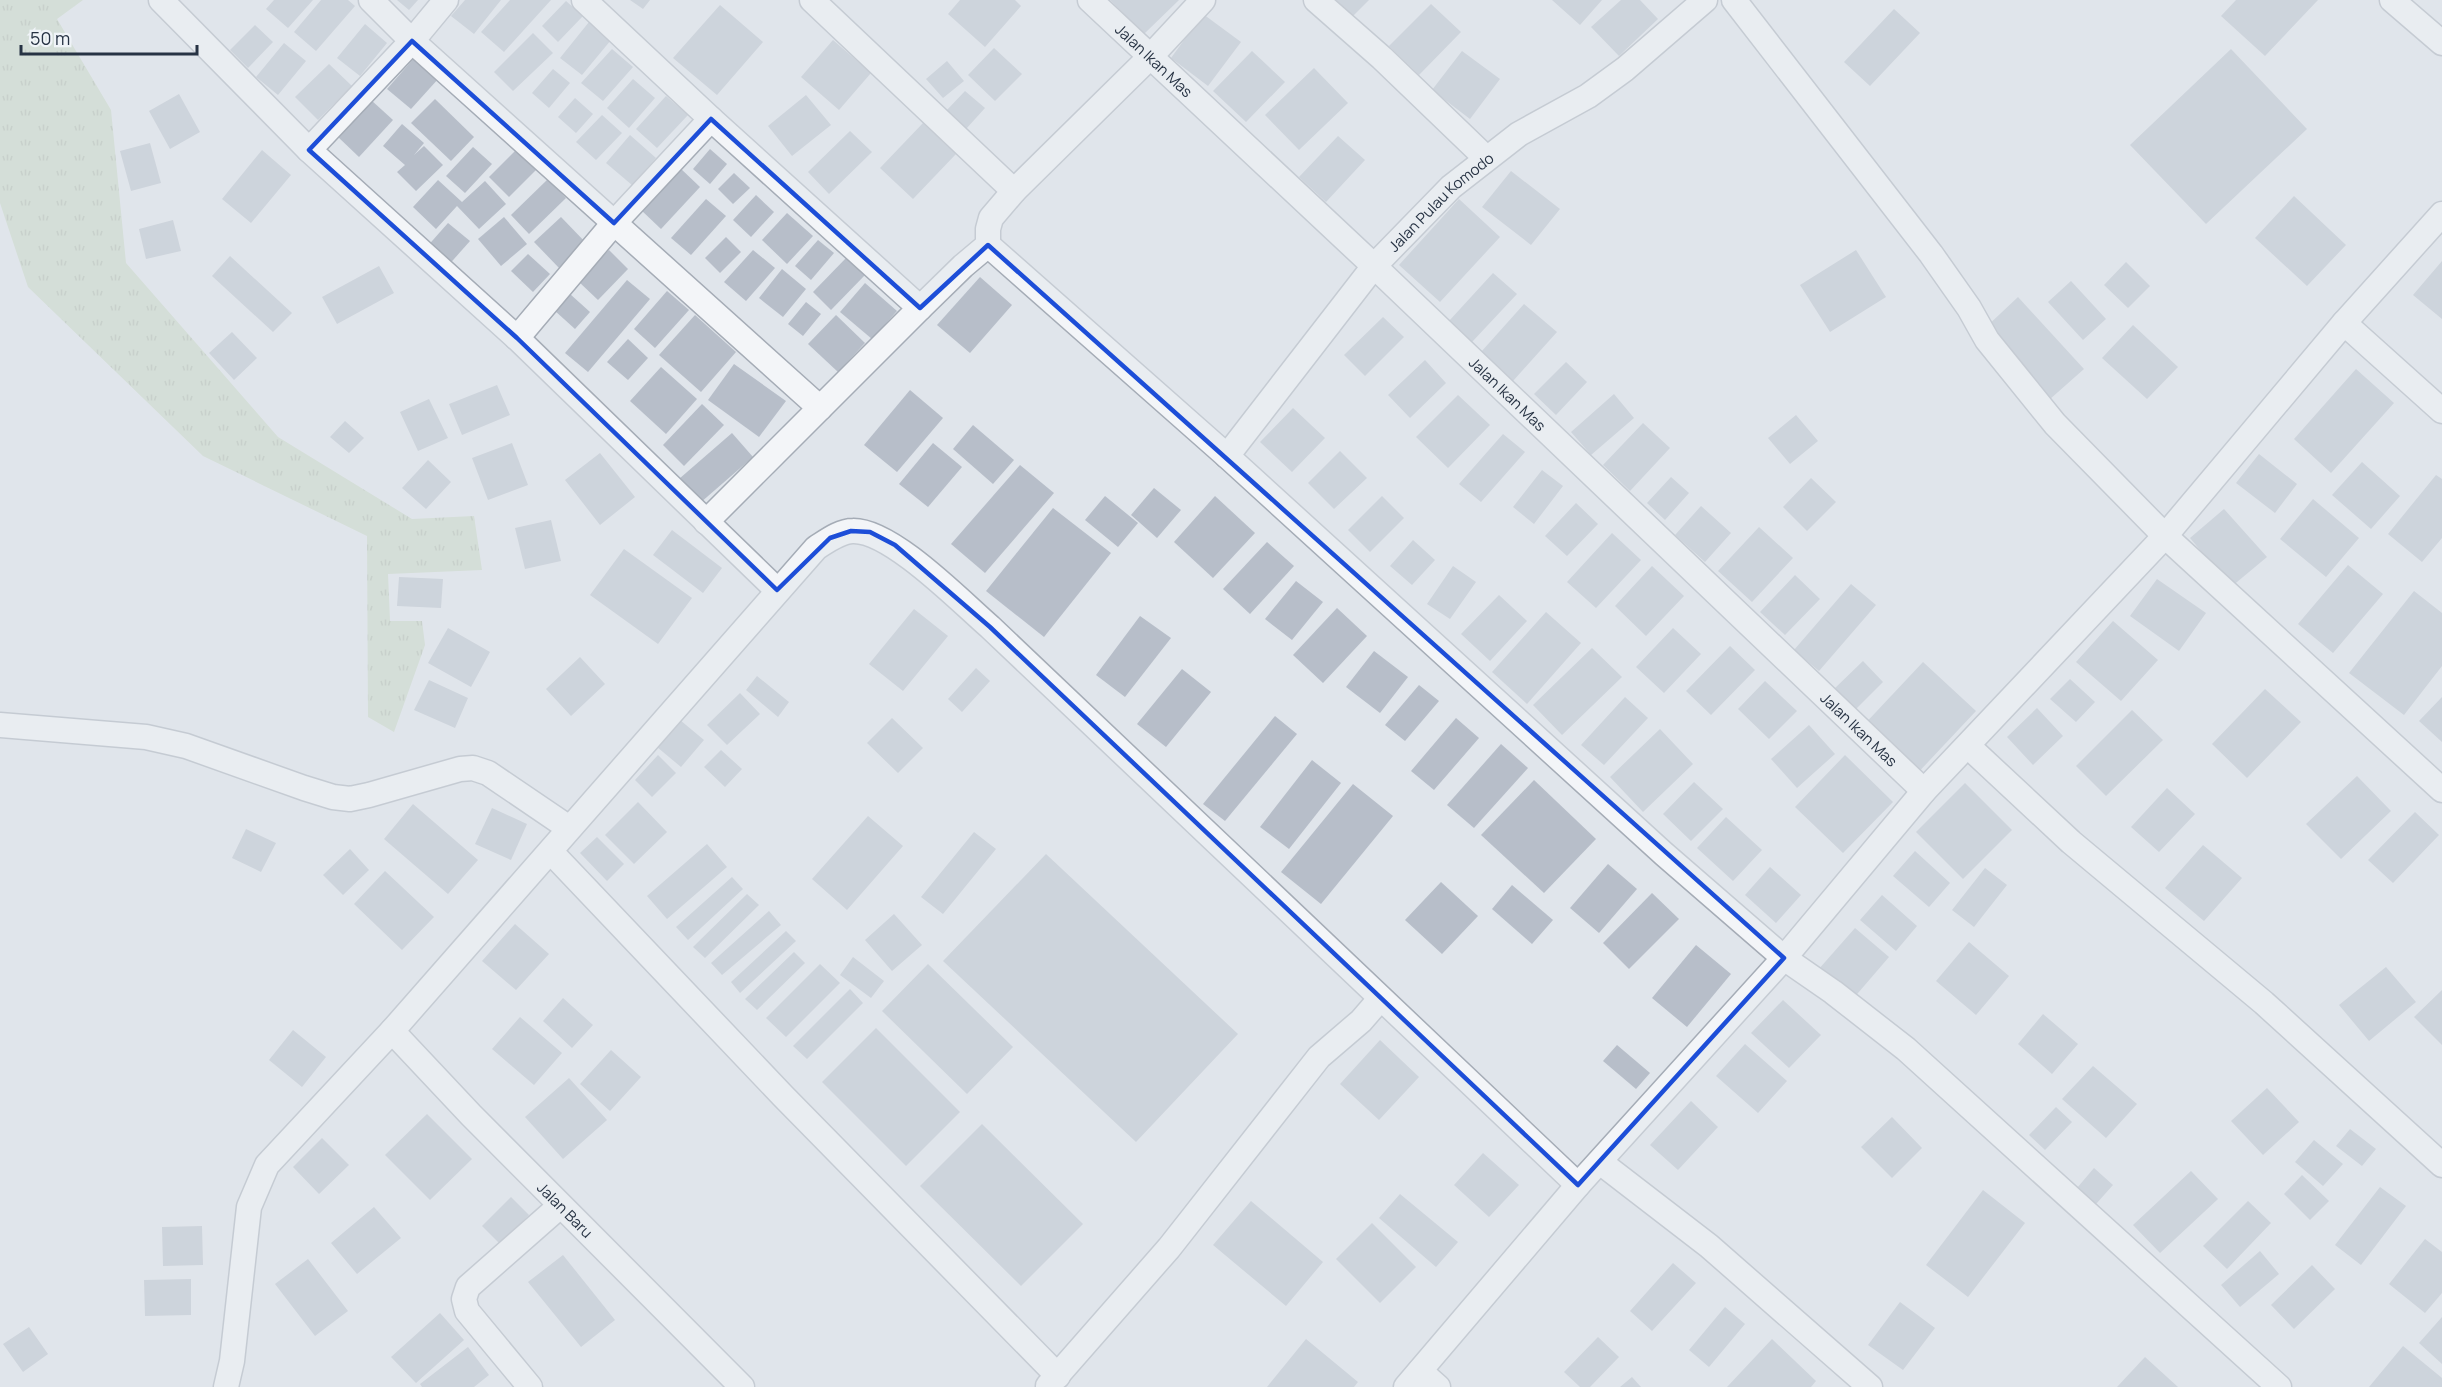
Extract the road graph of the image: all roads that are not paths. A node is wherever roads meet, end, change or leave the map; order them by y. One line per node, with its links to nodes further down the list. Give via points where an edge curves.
1 (161, 0): 16 (street)
2 (371, 0): 12 (street)
3 (446, 0): 12 (street)
4 (584, 0): 15 (street)
5 (812, 0): 18 (street)
6 (1090, 0): 14 (street, Jalan Ikan Mas)
7 (1203, 0): 14 (street)
8 (1316, 0): 17 (street)
9 (1705, 0): 17 (street, Jalan Pulau Komodo, via 1588,96 1518,134)
10 (1734, 0): 30 (street, via 1931,254 1987,340 2055,424)
11 (2392, 0): 13 (street)
12 (412, 41): 16 (street); 20 (street)
13 (2442, 43)
14 (1150, 57): 18 (street); 22 (street, Jalan Ikan Mas)
15 (711, 119): 20 (street); 23 (street)
16 (309, 150): 25 (street)
17 (1486, 158): 22 (street, Jalan Pulau Komodo, via 1451,187)
18 (1014, 191): 21 (street, via 991,218)
19 (2442, 214): 24 (street)
20 (614, 223): 25 (street); 26 (street)
21 (988, 245): 23 (street); 28 (street)
22 (1374, 266): 28 (street, Jalan Pulau Komodo); 35 (street, Jalan Ikan Mas)
23 (920, 308): 26 (street)
24 (2344, 323): 27 (street); 30 (street)
25 (517, 338): 29 (street)
26 (819, 408): 29 (street)
27 (2442, 411)
28 (1227, 456): 38 (street, via 1664,854)
29 (706, 522): 31 (street)
30 (2165, 536): 33 (street); 34 (street)
31 (777, 590): 36 (street); 39 (street, via 830,538 851,531 870,532 895,545 990,627)
32 (0, 725): 36 (street, via 146,737 186,746 333,797 350,799 473,768 488,773)
33 (1968, 746): 35 (street); 42 (street, via 2071,842 2264,1004)
34 (2442, 790)
35 (1924, 791): 38 (street)
36 (569, 828): 37 (street)
37 (551, 852): 40 (street); 45 (street)
38 (1784, 958): 41 (street); 51 (street, via 1906,1049)
39 (1380, 999): 43 (street); 45 (street, via 1319,1057 1169,1248)
40 (392, 1031): 44 (street, Jalan Baru); 47 (street, via 267,1165 249,1207)
41 (1600, 1162): 43 (street); 50 (street, via 1709,1246)
42 (2442, 1165)
43 (1578, 1185): 46 (street)
44 (560, 1206): 48 (street, via 468,1287 464,1299 467,1311); 49 (street, Jalan Baru)
45 (1052, 1382)
46 (1421, 1382)
47 (226, 1387)
48 (530, 1387)
49 (742, 1387)
50 (1870, 1387)
51 (2279, 1387)

